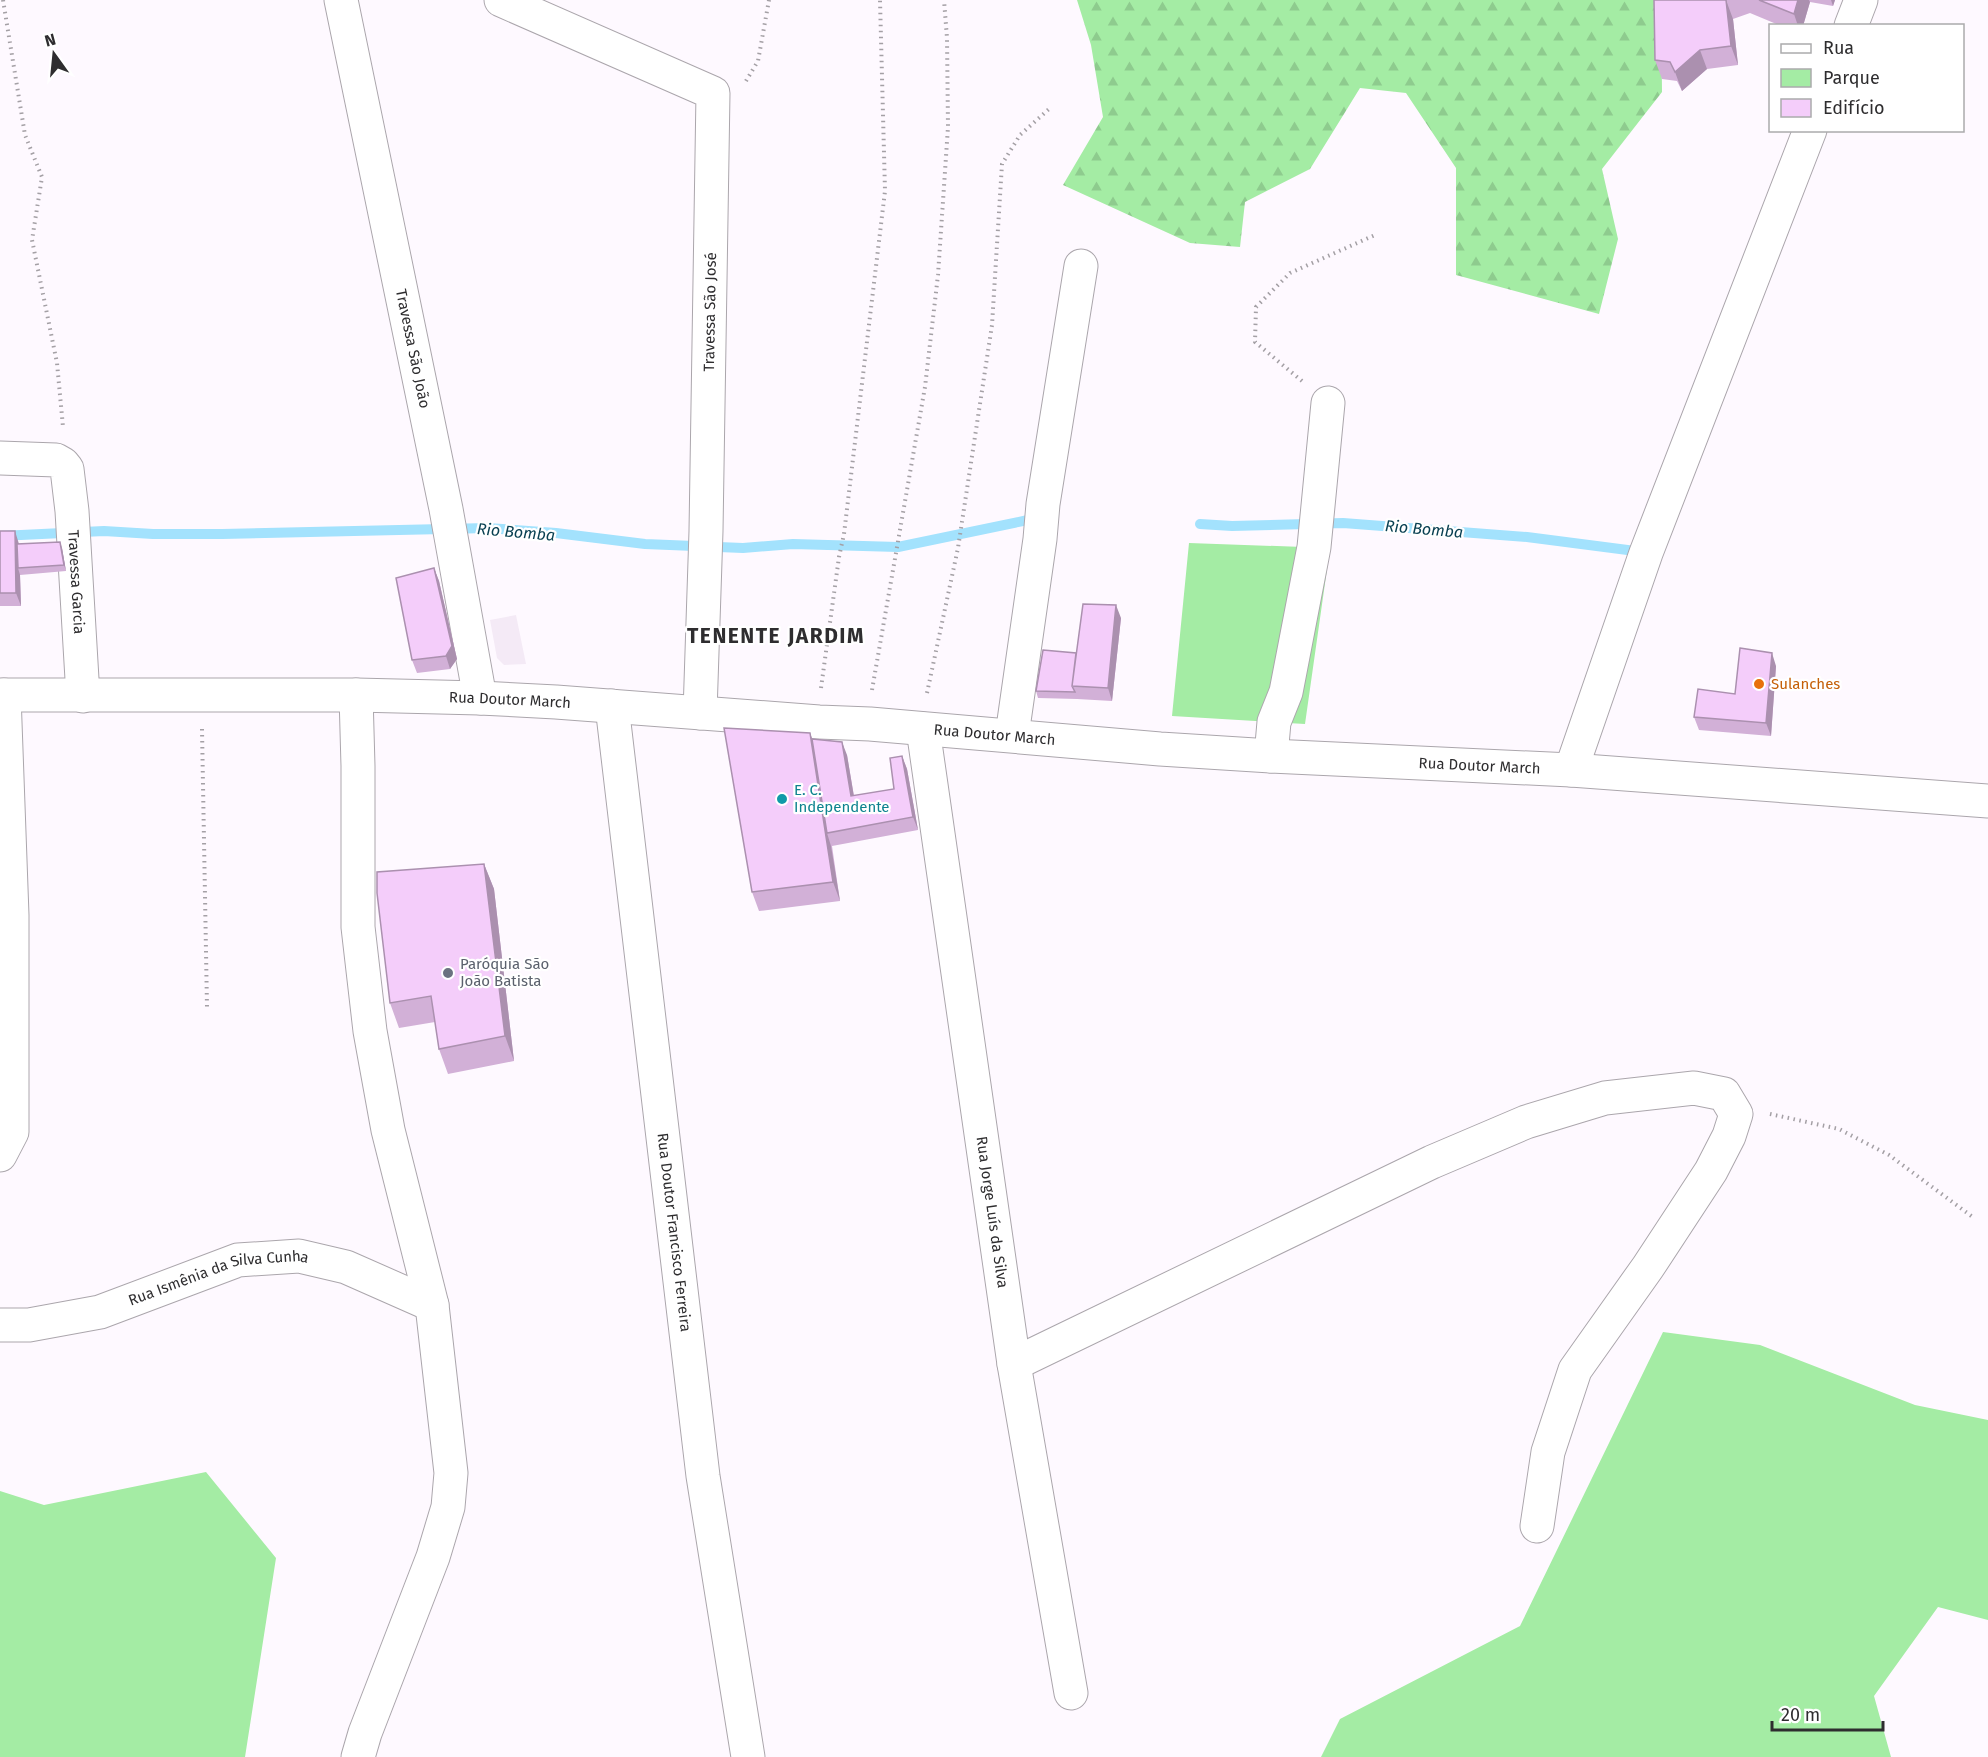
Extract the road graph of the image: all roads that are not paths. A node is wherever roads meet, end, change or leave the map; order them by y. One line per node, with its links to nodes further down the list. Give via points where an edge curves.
1 (341, 0): 12 (street, Travessa São João, via 446,509)
2 (501, 0): 14 (street, Travessa São José, via 713,93)
3 (1861, 0): 4 (street)
4 (1852, 24)
5 (1809, 132): 18 (street, via 1646,553)
6 (1081, 266): 16 (street)
7 (1328, 403): 17 (street, via 1314,547 1286,692 1274,722)
8 (0, 458): 10 (street, Travessa Garcia, via 56,460 67,469)
9 (2, 695): 10 (street, Rua Doutor March); 20 (street)
10 (84, 696): 11 (street, Rua Doutor March)
11 (356, 696): 12 (street, Rua Doutor March); 22 (street, via 358,927 370,1031 388,1130)
12 (480, 698): 13 (street, Rua Doutor March)
13 (612, 706): 14 (street, Rua Doutor March); 28 (street, Rua Doutor Francisco Ferreira, via 703,1476)
14 (700, 713): 15 (street, Rua Doutor March)
15 (923, 729): 16 (street, Rua Doutor March); 24 (street, Rua Jorge Luís da Silva)
16 (1012, 735): 17 (street, Rua Doutor March)
17 (1270, 756): 18 (street, Rua Doutor March)
18 (1571, 770): 19 (street, Rua Doutor March)
19 (1986, 795)
20 (6, 916): 21 (street, via 12,1132)
21 (0, 1155)
22 (432, 1305): 23 (street, Rua Ismênia da Silva Cunha, via 346,1267 299,1256 238,1260 100,1312 29,1325); 27 (street, via 451,1473 448,1506 433,1557)
23 (0, 1325)
24 (1014, 1364): 25 (street, via 1431,1162 1526,1122 1605,1098 1694,1088 1724,1094 1736,1114 1730,1136 1648,1267 1575,1370 1548,1452); 26 (street, Rua Jorge Luís da Silva)
25 (1537, 1526)
26 (1071, 1693)
27 (358, 1757)
28 (748, 1757)

